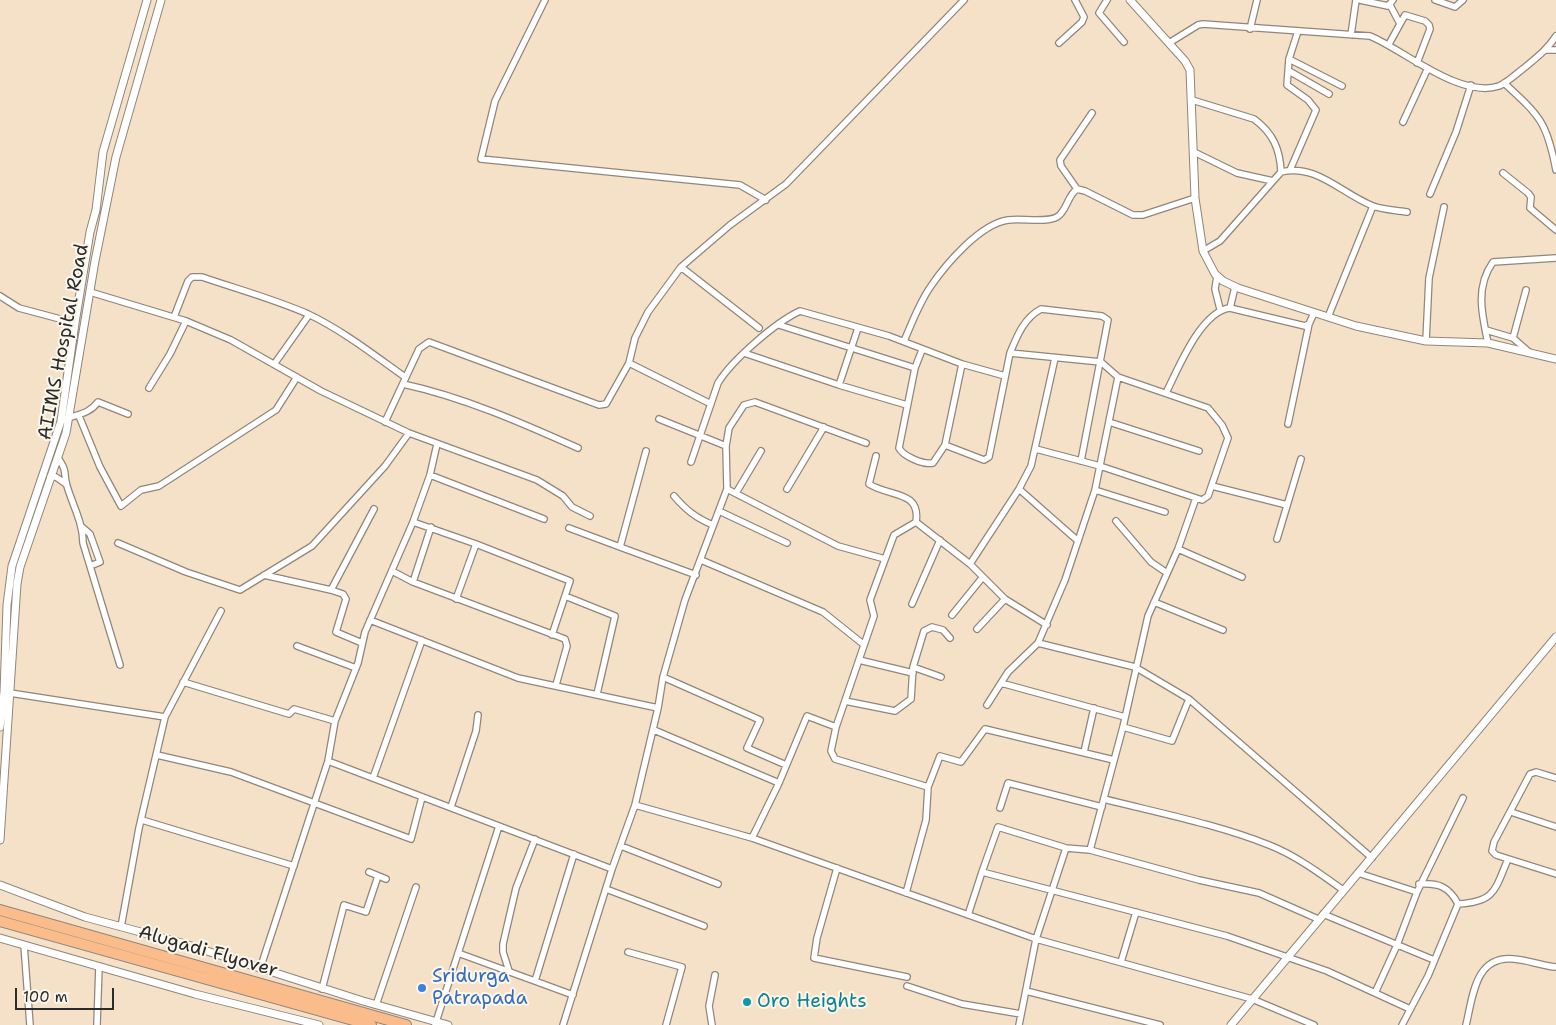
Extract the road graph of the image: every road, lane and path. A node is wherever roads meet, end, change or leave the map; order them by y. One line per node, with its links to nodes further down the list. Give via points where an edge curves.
1 (147, 0): 64 (street, AIIMS Hospital Road, via 103,152 96,210)
2 (161, 0): 55 (street, AIIMS Hospital Road, via 124,124)
3 (545, 0): 44 (street, via 494,101 481,159 740,185)
4 (964, 0): 44 (street, via 786,184)
5 (1075, 0): 19 (street, via 1084,17)
6 (1107, 0): 18 (street, via 1099,13)
7 (1130, 0): 20 (street)
8 (1257, 0): 14 (street)
9 (1358, 0): 12 (street); 16 (street)
10 (1435, 0): 11 (street, via 1455,7)
11 (1463, 0)
12 (1392, 2): 13 (street)
13 (1399, 22): 21 (street); 25 (street, via 1409,15 1430,25)
14 (1250, 29): 15 (street); 20 (street, via 1198,25)
15 (1298, 31): 16 (street); 24 (street)
16 (1351, 35): 21 (street, via 1370,36)
17 (1556, 36): 22 (street)
18 (1124, 42)
19 (1059, 43)
20 (1169, 43): 32 (street, via 1190,70)
21 (1389, 44): 25 (street)
22 (1546, 50): 23 (street); 28 (street)
23 (1556, 50)
24 (1288, 60): 27 (street); 30 (street)
25 (1417, 63): 26 (street)
26 (1427, 70): 29 (street); 34 (street)
27 (1289, 72): 31 (street); 36 (street, via 1288,85 1316,110)
28 (1504, 83): 29 (street, via 1496,87); 37 (street, via 1543,122)
29 (1471, 85): 42 (street, via 1459,125)
30 (1342, 86)
31 (1329, 94)
32 (1192, 100): 35 (street); 38 (street, via 1254,119 1262,125 1275,141)
33 (1092, 113): 41 (street, via 1060,160)
34 (1403, 122)
35 (1194, 152): 40 (street, via 1237,173); 43 (street)
36 (1290, 170): 38 (street); 45 (street, via 1319,176)
37 (1556, 170)
38 (1281, 172): 40 (street)
39 (1503, 174): 48 (street, via 1528,193 1530,208)
40 (1273, 182): 49 (street, via 1220,241)
41 (1077, 189): 43 (street, via 1133,215 1149,214); 72 (street, via 1059,216 1007,220 975,238 954,257 930,287)
42 (1430, 194)
43 (1195, 198): 49 (street)
44 (766, 200): 51 (street, via 730,225)
45 (1373, 206): 47 (street); 62 (street)
46 (1444, 208): 71 (street, via 1429,278)
47 (1407, 212)
48 (1556, 230)
49 (1203, 251): 52 (street)
50 (1556, 258): 69 (street, via 1493,262 1480,300)
51 (681, 267): 67 (street); 83 (street, via 648,312 635,338)
52 (1217, 276): 53 (street); 58 (street, via 1215,289)
53 (1235, 287): 57 (street); 59 (street)
54 (1526, 290): 70 (street)
55 (90, 292): 61 (street); 97 (street, AIIMS Hospital Road)
56 (0, 296): 64 (street, via 19,308)
57 (1230, 308): 58 (street); 65 (street, via 1299,325)
58 (1220, 309): 92 (street, via 1194,340)
59 (1314, 313): 62 (street); 65 (street)
60 (309, 315): 61 (street, via 196,276 188,281); 82 (street); 89 (street, via 354,342)
61 (174, 317): 63 (street)
62 (1328, 317): 71 (street)
63 (186, 321): 82 (street); 91 (street)
64 (74, 323): 97 (street, AIIMS Hospital Road)
65 (1309, 324): 101 (street)
66 (779, 325): 68 (street, via 800,311); 74 (street); 77 (street)
67 (759, 328)
68 (858, 328): 72 (street); 74 (street)
69 (1486, 330): 70 (street); 73 (street)
70 (1513, 338): 76 (street)
71 (1426, 341): 73 (street)
72 (904, 342): 75 (street)
73 (1488, 343): 76 (street)
74 (852, 348): 85 (street); 90 (street)
75 (922, 350): 84 (street); 85 (street)
76 (1529, 352): 80 (street)
77 (744, 353): 90 (street); 93 (street, via 725,372)
78 (1010, 353): 79 (street); 81 (street, via 1028,319 1041,309 1102,316 1108,320); 86 (street)
79 (1055, 358): 81 (street); 110 (street)
80 (1556, 360)
81 (1101, 362): 88 (street); 117 (street)
82 (275, 363): 87 (street)
83 (629, 363): 89 (street, via 603,406 429,342 419,349); 93 (street)
84 (962, 364): 86 (street); 107 (street)
85 (915, 368): 94 (street)
86 (1005, 376): 107 (street, via 989,457 984,460)
87 (298, 377): 96 (street, via 276,410 159,486 141,490 121,506); 99 (street, via 321,392)
88 (1118, 377): 92 (street); 100 (street)
89 (404, 380): 99 (street); 109 (street, via 521,422)
90 (839, 385): 94 (street)
91 (149, 388)
92 (1166, 393): 123 (street, via 1208,408 1228,434)
93 (711, 404): 104 (street)
94 (907, 405): 107 (street, via 900,451 930,464)
95 (128, 414): 96 (street, via 98,402 93,409)
96 (78, 416): 97 (street)
97 (65, 419): 115 (street, AIIMS Hospital Road, via 66,433); 172 (street, AIIMS Hospital Road, via 12,566)
98 (659, 419): 104 (street)
99 (385, 422): 103 (street)
100 (1110, 422): 113 (street); 119 (street)
101 (1288, 424)
102 (824, 427): 105 (street); 108 (street, via 755,402 748,403 740,409 729,428); 125 (street)
103 (409, 433): 106 (street); 158 (street, via 385,466 312,546)
104 (699, 435): 108 (street); 118 (street)
105 (866, 443)
106 (437, 444): 120 (street); 135 (street, via 537,480 563,496 572,507)
107 (945, 445)
108 (726, 446): 124 (street)
109 (578, 448)
110 (1036, 449): 117 (street); 126 (street)
111 (646, 451): 150 (street)
112 (761, 451): 128 (street)
113 (1199, 452)
114 (876, 456): 139 (street, via 869,484 911,500 917,508)
115 (58, 458): 121 (street, AIIMS Hospital Road); 122 (street, via 64,467)
116 (1301, 459): 131 (street)
117 (1081, 461): 119 (street)
118 (691, 462)
119 (1100, 466): 127 (street); 130 (street)
120 (430, 475): 136 (street); 138 (street)
121 (50, 477): 122 (street); 178 (street, AIIMS Hospital Road, via 20,566)
122 (66, 484): 141 (street)
123 (1212, 486): 130 (street, via 1205,499); 131 (street)
124 (728, 489): 128 (street); 133 (street)
125 (787, 489)
126 (1019, 489): 146 (street); 154 (street)
127 (1096, 490): 134 (street); 146 (street)
128 (736, 493): 152 (street, via 838,546)
129 (674, 496): 140 (street, via 696,518)
130 (1196, 498): 151 (street)
131 (1287, 505): 144 (street)
132 (374, 509): 163 (street)
133 (718, 511): 140 (street); 148 (street)
134 (1165, 512)
135 (590, 516)
136 (544, 519)
137 (1116, 521): 157 (street, via 1151,562)
138 (413, 522): 142 (street); 156 (street)
139 (916, 522): 145 (street); 152 (street, via 894,535)
140 (713, 525): 153 (street)
141 (82, 526): 155 (street); 155 (street, via 90,534 100,562)
142 (432, 528): 149 (street); 162 (street)
143 (569, 528): 150 (street)
144 (1278, 539)
145 (940, 540): 154 (street); 168 (street)
146 (1078, 541): 173 (street)
147 (118, 543): 158 (street, via 186,572 240,590)
148 (787, 543)
149 (476, 544): 164 (street, via 570,581); 165 (street)
150 (620, 547): 159 (street)
151 (1178, 550): 157 (street); 160 (street)
152 (885, 559): 184 (street, via 870,600 874,616)
153 (701, 560): 159 (street); 184 (street, via 823,612)
154 (970, 564): 161 (street)
155 (90, 566): 187 (street)
156 (392, 571): 162 (street); 171 (street)
157 (1167, 573): 167 (street)
158 (264, 575): 163 (street)
159 (696, 575): 192 (street, via 685,600)
160 (1242, 577)
161 (982, 578): 166 (street); 170 (street)
162 (413, 582): 165 (street)
163 (331, 590): 182 (street, via 343,594 346,599 336,632)
164 (564, 596): 176 (street); 197 (street, via 615,616)
165 (456, 599): 176 (street)
166 (1005, 599): 173 (street); 174 (street)
167 (1154, 602): 175 (street); 188 (street)
168 (912, 604)
169 (221, 610): 193 (street)
170 (952, 615)
171 (370, 620): 181 (street); 182 (street)
172 (3, 624): 177 (street, AIIMS Hospital Road)
173 (1047, 625): 183 (street)
174 (977, 629)
175 (1223, 630)
176 (552, 635): 195 (street, via 565,639 567,643)
177 (6, 636): 178 (street); 207 (street, AIIMS Hospital Road)
178 (14, 637): 196 (street, AIIMS Hospital Road)
179 (1556, 637): 239 (street)
180 (950, 638): 190 (street, via 943,630 932,627 924,630)
181 (422, 640): 195 (street, via 518,678); 217 (street)
182 (362, 643): 189 (street)
183 (1038, 643): 188 (street); 194 (street, via 1016,662)
184 (863, 644): 186 (street)
185 (297, 646): 189 (street)
186 (859, 660): 190 (street); 199 (street)
187 (120, 665)
188 (1135, 667): 198 (street); 205 (street)
189 (356, 668): 206 (street)
190 (913, 670): 191 (street); 199 (street, via 910,699 895,711)
191 (941, 677)
192 (662, 678): 201 (street); 215 (street, via 760,720 747,748)
193 (183, 682): 204 (street); 206 (street, via 289,714 294,709)
194 (1001, 683): 200 (street); 202 (street)
195 (556, 685): 197 (street)
196 (10, 693): 204 (street); 234 (street, AIIMS Hospital Road)
197 (596, 694): 201 (street)
198 (1189, 699): 209 (street, via 1172,741); 239 (street)
199 (845, 701): 208 (street)
200 (987, 705)
201 (658, 708): 210 (street)
202 (1094, 708): 205 (street); 211 (street)
203 (478, 715): 225 (street, via 476,732)
204 (165, 717): 212 (street)
205 (1125, 717): 209 (street)
206 (335, 722): 214 (street)
207 (0, 727)
208 (836, 727): 215 (street, via 807,716); 219 (street, via 831,751 835,759)
209 (1123, 727): 213 (street)
210 (654, 730): 218 (street); 224 (street)
211 (1084, 752): 213 (street); 219 (street, via 985,729 961,762 940,756)
212 (157, 754): 223 (street, via 231,772); 229 (street)
213 (1114, 760): 221 (street)
214 (328, 761): 217 (street); 223 (street)
215 (786, 765): 218 (street)
216 (1556, 777): 228 (street, via 1533,772)
217 (374, 778): 220 (street)
218 (779, 783): 232 (street)
219 (928, 787): 258 (street, via 926,820)
220 (422, 796): 223 (street, via 411,839); 225 (street)
221 (1104, 798): 226 (street); 256 (street, via 1209,825 1270,845)
222 (1463, 798): 251 (street)
223 (314, 804): 241 (street)
224 (635, 805): 232 (street); 235 (street)
225 (451, 807): 230 (street)
226 (1102, 807): 227 (street, via 1008,783); 237 (street)
227 (1000, 808)
228 (1511, 812): 231 (street); 240 (street, via 1492,847 1493,853)
229 (142, 820): 241 (street); 266 (street)
230 (499, 826): 233 (street); 272 (street)
231 (1556, 827)
232 (752, 838): 242 (street)
233 (535, 839): 238 (street); 279 (street, via 516,888 503,944)
234 (0, 840)
235 (621, 846): 243 (street); 250 (street)
236 (1066, 848): 237 (street); 245 (street, via 998,827); 255 (street)
237 (1090, 850): 263 (street, via 1259,893)
238 (574, 854): 243 (street); 282 (street)
239 (1372, 858): 246 (street)
240 (1508, 859): 247 (street); 259 (street, via 1493,894 1476,903)
241 (294, 866): 278 (street)
242 (837, 868): 258 (street); 281 (street, via 814,958)
243 (612, 869): 254 (street)
244 (369, 872): 248 (street)
245 (982, 872): 255 (street); 262 (street)
246 (1358, 873): 256 (street); 257 (street)
247 (1556, 874)
248 (378, 876): 249 (street); 284 (street, via 366,912 344,905)
249 (386, 878)
250 (718, 884)
251 (1419, 884): 257 (street); 259 (street, via 1436,883 1449,890)
252 (0, 885): 266 (street)
253 (416, 887): 289 (street)
254 (606, 889): 265 (street); 287 (street)
255 (1053, 889): 261 (street); 268 (street)
256 (1343, 890): 263 (street)
257 (1417, 892): 270 (street)
258 (906, 893): 262 (street)
259 (1458, 904): 274 (street)
260 (0, 910): 297 (highway, Alugadi Flyover)
261 (1136, 912): 273 (street, via 1227,936); 275 (street)
262 (968, 915): 268 (street)
263 (1321, 916): 270 (street); 273 (street)
264 (0, 921): 296 (highway, Alugadi Flyover)
265 (704, 926)
266 (121, 927): 278 (street)
267 (0, 938): 269 (street)
268 (1036, 939): 275 (street); 285 (street)
269 (24, 945): 276 (street); 293 (street)
270 (1397, 945): 274 (street); 286 (street)
271 (628, 952): 300 (street, via 682,966)
272 (458, 953): 279 (street); 292 (street)
273 (1287, 957): 286 (street); 288 (street)
274 (1434, 960): 290 (street)
275 (1121, 962): 288 (street)
276 (99, 966): 294 (street); 295 (street)
277 (1556, 967): 307 (street, via 1502,958 1492,962 1479,974)
278 (260, 969): 284 (street)
279 (509, 972): 282 (street)
280 (715, 975): 301 (street, via 708,1006)
281 (906, 977)
282 (535, 981): 287 (street)
283 (907, 986): 291 (street, via 962,1004)
284 (322, 988): 289 (street)
285 (1026, 991): 291 (street); 303 (street)
286 (1375, 993): 290 (street)
287 (573, 995): 299 (street)
288 (1252, 999): 304 (street); 305 (street)
289 (376, 1005): 292 (street)
290 (1410, 1009): 306 (street)
291 (1021, 1014): 302 (street)
292 (435, 1023): 298 (street)
293 (30, 1025)
294 (97, 1025)
295 (319, 1025)
296 (371, 1025)
297 (406, 1025)
298 (448, 1025)
299 (564, 1025)
300 (666, 1025)
301 (712, 1025)
302 (1019, 1025)
303 (1160, 1025)
304 (1230, 1025)
305 (1314, 1025)
306 (1402, 1025)
307 (1466, 1025)

